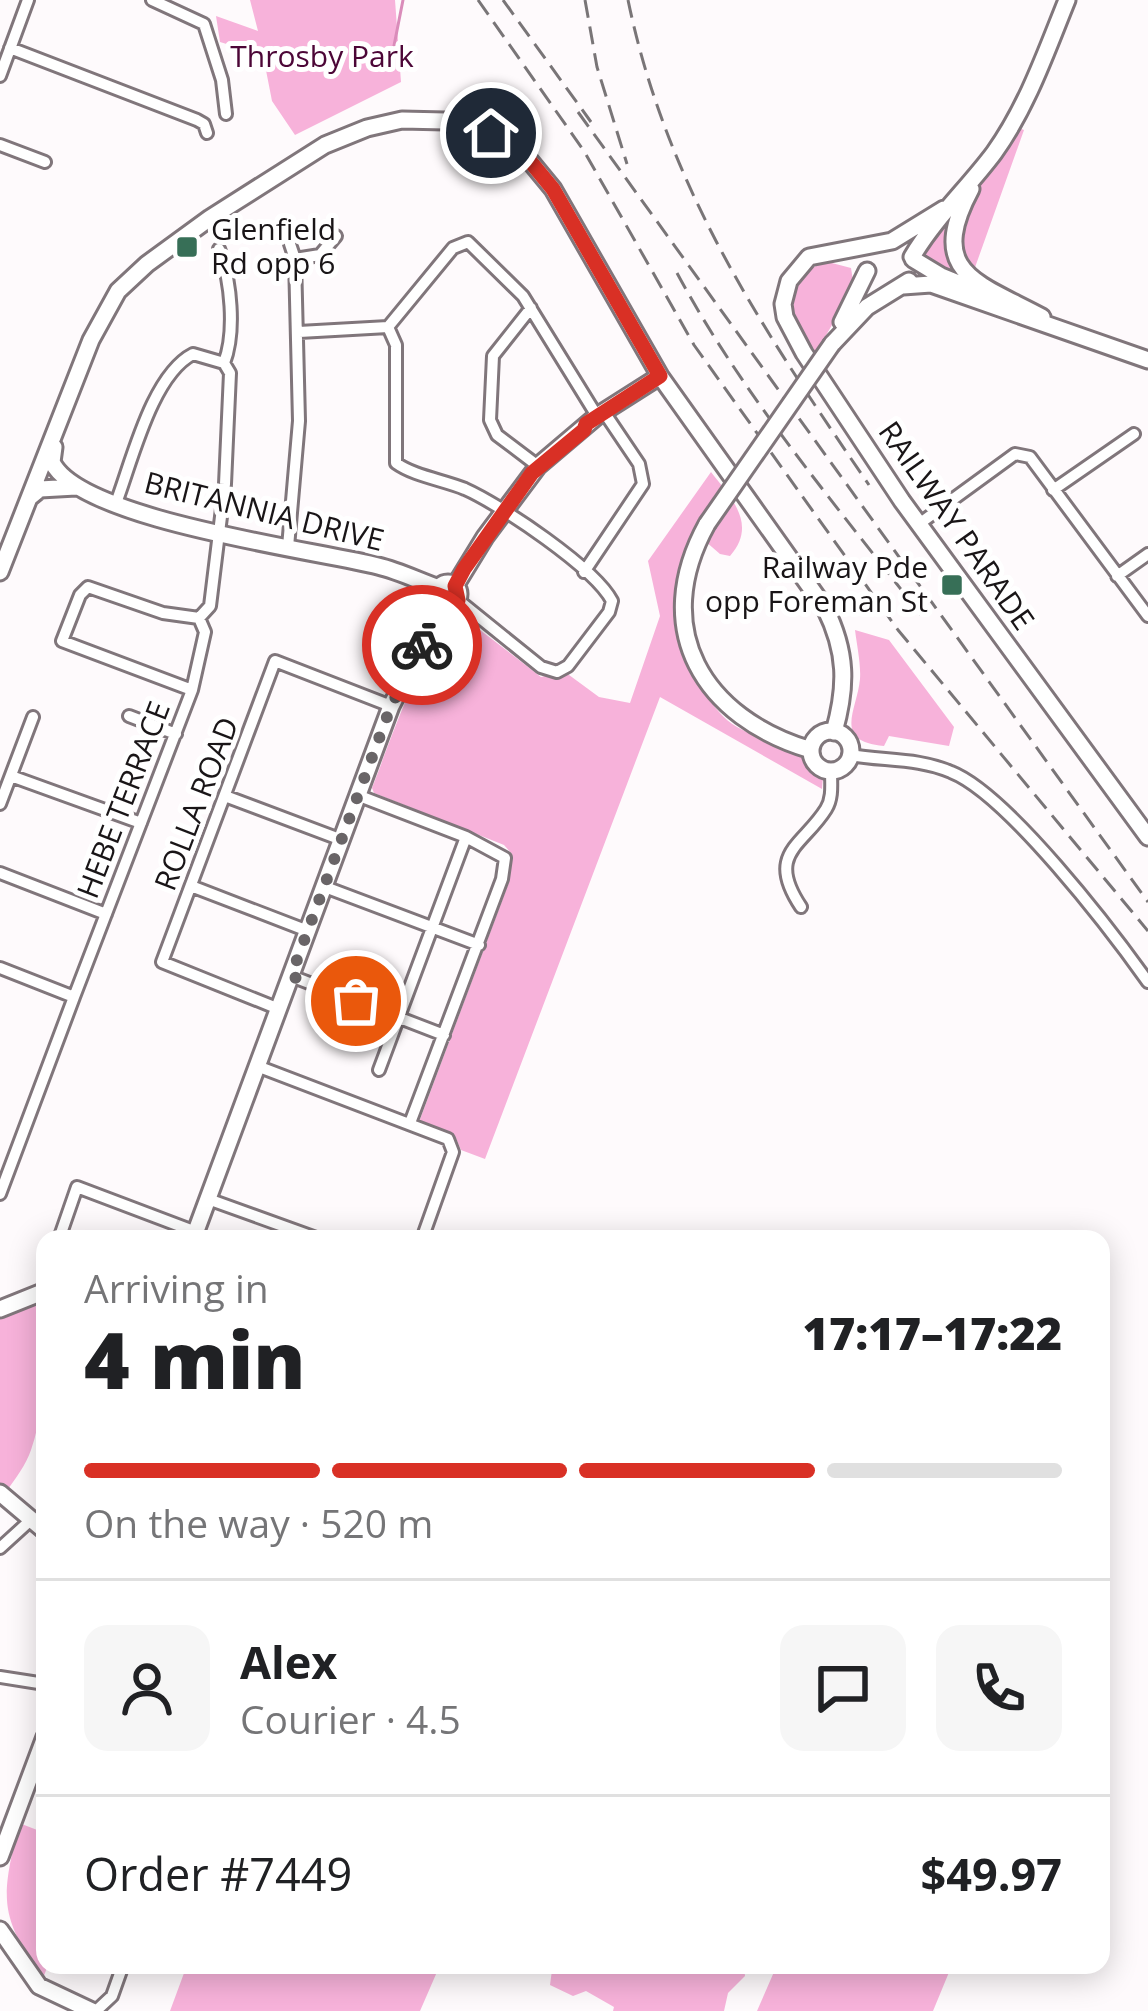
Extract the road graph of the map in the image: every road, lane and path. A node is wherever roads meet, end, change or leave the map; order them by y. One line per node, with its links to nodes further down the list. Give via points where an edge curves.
1 (28, 0): 4 (street)
2 (152, 0): 6 (street, via 204,24)
3 (1067, 0): 10 (main road, via 1023,103)
4 (10, 48): 5 (street); 7 (street, via 197,120)
5 (0, 76)
6 (226, 114)
7 (207, 134)
8 (0, 145): 9 (street)
9 (46, 162)
10 (980, 171): 11 (main road); 22 (main road, via 954,224 955,256 972,278)
11 (944, 209): 13 (main road); 17 (main road)
12 (336, 236): 18 (street, via 320,255)
13 (884, 243): 16 (main road, RAILWAY PARADE); 17 (main road, via 901,244); 19 (main road)
14 (290, 244): 18 (street)
15 (219, 249): 28 (street, HEBE TERRACE, via 230,341)
16 (834, 250): 19 (main road); 39 (main road, RAILWAY PARADE, via 794,271 785,316)
17 (913, 258): 20 (main road, via 912,276); 22 (main road)
18 (295, 259): 24 (street)
19 (867, 270): 20 (main road, via 880,287); 25 (main road)
20 (900, 287): 25 (main road); 26 (main road, via 931,284)
21 (531, 308): 23 (street, via 468,242 453,248); 31 (street); 33 (street, via 494,356 490,420)
22 (1042, 316): 26 (main road)
23 (388, 327): 24 (street); 38 (street, via 396,463)
24 (299, 332): 41 (street)
25 (833, 343): 55 (main road, bridge, via 707,524 684,591 686,631 717,696 766,734)
26 (1106, 344): 27 (main road)
27 (1148, 360)
28 (224, 363): 37 (street, via 193,354 181,361 156,395); 40 (street, HEBE TERRACE, via 230,405)
29 (660, 376): 30 (main road, via 532,162 491,133 420,119 382,123 308,155 147,264 107,306); 31 (main road); 53 (main road, via 836,630 845,672)
30 (64, 406): 34 (main road, via 52,462); 36 (main road)
31 (602, 417): 33 (main road); 44 (street, via 639,464 643,484)
32 (1134, 434): 35 (street)
33 (538, 466): 38 (main road)
34 (76, 487): 36 (main road, via 40,489); 37 (main road, BRITANNIA DRIVE)
35 (1053, 490): 39 (street, via 1030,457 1015,454); 45 (street)
36 (28, 500): 43 (main road)
37 (116, 502): 40 (main road, BRITANNIA DRIVE)
38 (504, 511): 44 (street); 46 (main road)
39 (919, 524): 64 (main road, RAILWAY PARADE)
40 (219, 534): 41 (main road, BRITANNIA DRIVE); 48 (street, HEBE TERRACE, via 209,606)
41 (288, 547): 46 (main road, BRITANNIA DRIVE, via 383,567)
42 (1148, 554): 45 (street)
43 (0, 572)
44 (584, 572): 46 (street, BRITANNIA DRIVE, via 612,607 557,672)
45 (1117, 576): 47 (street)
46 (449, 594): 50 (main road)
47 (1148, 616)
48 (200, 618): 49 (street, HEBE TERRACE, via 205,632); 49 (street, via 88,587 62,641)
49 (192, 690): 54 (street, HEBE TERRACE)
50 (391, 706): 59 (street, ROLLA ROAD, via 274,661); 60 (main road)
51 (129, 716): 54 (street)
52 (33, 717): 58 (street)
53 (834, 732): 55 (main road, via 819,735); 56 (main road, via 847,740)
54 (176, 734): 62 (street, HEBE TERRACE)
55 (811, 750): 57 (main road, via 817,766)
56 (850, 755): 57 (main road); 76 (street, via 928,764 983,791 1098,914)
57 (831, 771): 69 (street, via 829,805 789,857 789,884)
58 (10, 776): 61 (street); 62 (street)
59 (225, 796): 65 (street); 67 (street, ROLLA ROAD)
60 (357, 796): 63 (street); 65 (main road)
61 (0, 804)
62 (141, 824): 70 (street, HEBE TERRACE)
63 (466, 837): 71 (street); 73 (street, via 503,855 505,864)
64 (1148, 837)
65 (342, 840): 68 (main road)
66 (0, 873): 70 (street)
67 (191, 886): 72 (street); 78 (street, ROLLA ROAD, via 162,962)
68 (325, 886): 71 (street); 72 (main road)
69 (801, 907)
70 (106, 914): 77 (street, HEBE TERRACE)
71 (432, 926): 73 (street); 79 (street)
72 (308, 931): 75 (main road)
73 (478, 944): 80 (street)
74 (0, 968): 77 (street)
75 (291, 976): 78 (main road); 79 (street)
76 (1148, 982)
77 (74, 997): 84 (street, HEBE TERRACE)
78 (279, 1009): 81 (main road)
79 (398, 1017): 80 (street); 82 (street)
80 (444, 1035): 83 (street)
81 (256, 1066): 83 (street); 85 (main road)
82 (379, 1070)
83 (410, 1123): 90 (street, via 452,1144)
84 (0, 1194)
85 (208, 1199): 88 (main road); 89 (street)
86 (62, 1230): 87 (street, via 77,1187)
87 (183, 1230)
88 (197, 1230)
89 (294, 1230)
90 (425, 1230)
91 (36, 1295): 92 (main road)
92 (0, 1309)
93 (0, 1493): 94 (main road)
94 (33, 1518): 95 (main road); 96 (street)
95 (36, 1521)
96 (0, 1549)
97 (0, 1677): 98 (street)
98 (36, 1683)
99 (36, 1757): 100 (main road)
100 (6, 1825): 101 (main road)
101 (0, 1857)
102 (0, 1930): 104 (main road, via 39,1986)
103 (120, 1974): 104 (street, via 112,1996)
104 (94, 2011)

